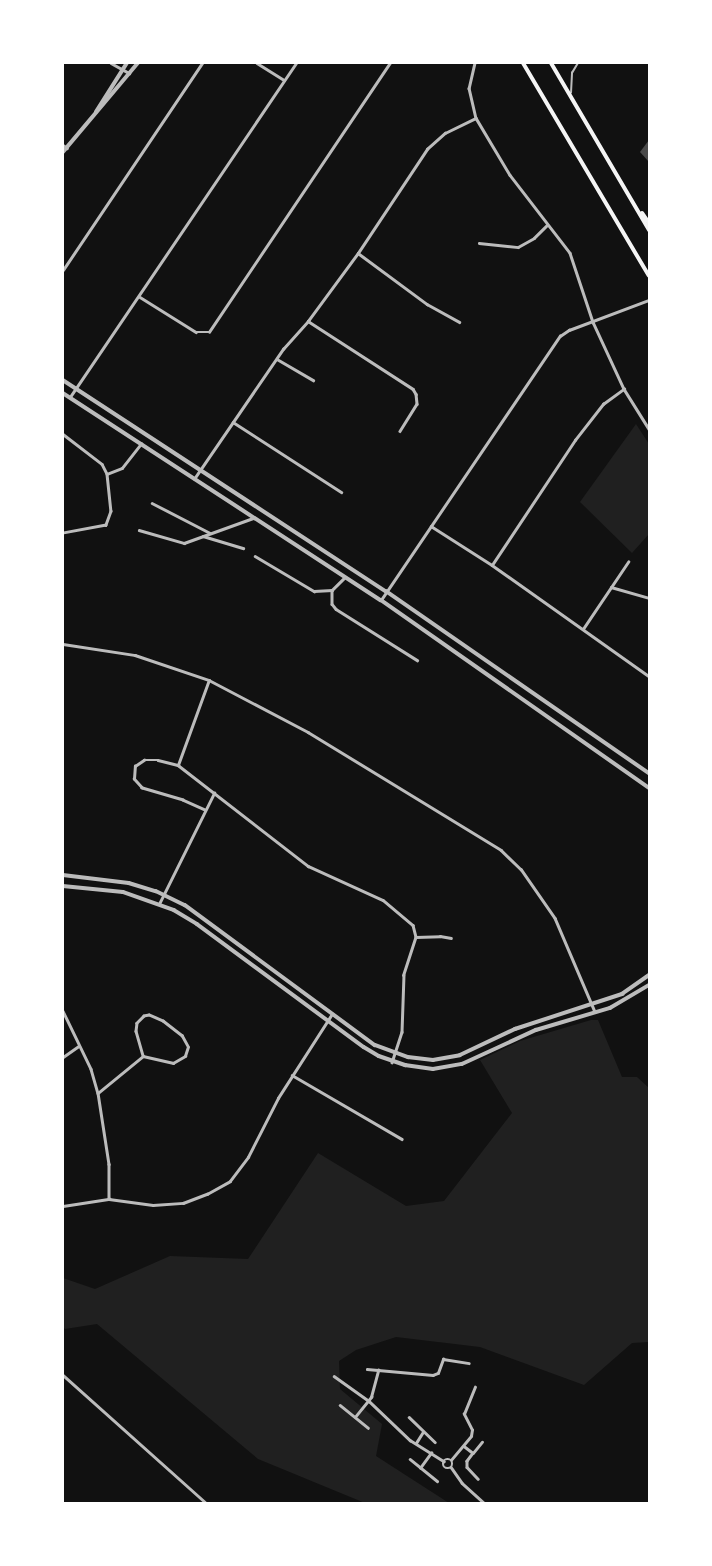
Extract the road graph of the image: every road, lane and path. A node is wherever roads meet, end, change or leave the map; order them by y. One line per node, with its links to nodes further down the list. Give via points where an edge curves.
1 (111, 63): 12 (street)
2 (127, 63): 12 (street)
3 (138, 63): 13 (street)
4 (202, 63): 26 (street)
5 (257, 63): 14 (street)
6 (296, 63): 14 (street)
7 (390, 63): 28 (street, via 209,332 196,332)
8 (475, 63): 17 (street, via 469,88)
9 (523, 63): 27 (main road)
10 (551, 63): 15 (main road)
11 (578, 63): 15 (lane, via 572,73)
12 (122, 69): 13 (street); 16 (street)
13 (129, 73): 16 (street)
14 (284, 80): 28 (street)
15 (571, 97): 20 (main road)
16 (92, 118): 18 (street)
17 (476, 118): 22 (street, via 510,175); 25 (street, via 445,133 427,149)
18 (65, 147): 19 (street)
19 (63, 152)
20 (630, 196): 21 (main road); 23 (main road)
21 (649, 223)
22 (547, 225): 24 (street, via 534,238 518,247); 32 (street, via 570,253)
23 (649, 230)
24 (478, 243)
25 (358, 253): 30 (street); 31 (street, via 427,304)
26 (63, 270)
27 (649, 276)
28 (140, 296): 36 (street)
29 (649, 300): 32 (street)
30 (308, 320): 33 (street); 42 (street, via 413,389 416,404)
31 (459, 322)
32 (593, 322): 37 (street); 51 (street, via 560,336)
33 (277, 359): 35 (street); 40 (street)
34 (63, 380): 36 (street)
35 (313, 380)
36 (76, 388): 39 (street); 45 (street)
37 (624, 389): 41 (street); 59 (street, via 604,404 575,440)
38 (63, 393): 39 (street)
39 (70, 398): 44 (street)
40 (233, 422): 45 (street); 48 (street)
41 (649, 429)
42 (400, 431)
43 (63, 434): 46 (street, via 96,458)
44 (141, 444): 46 (street, via 122,468); 47 (street)
45 (200, 471): 47 (street); 63 (street)
46 (107, 474): 54 (street, via 111,512 109,522 102,526)
47 (194, 479): 50 (street)
48 (341, 492)
49 (152, 503): 53 (street)
50 (253, 518): 53 (street); 60 (street)
51 (431, 526): 59 (street); 63 (street)
52 (139, 530): 55 (street, via 181,543)
53 (210, 533): 55 (street)
54 (63, 534)
55 (203, 536): 56 (street)
56 (243, 548)
57 (255, 556): 62 (street, via 311,591)
58 (628, 562): 61 (street)
59 (492, 565): 66 (street)
60 (345, 577): 62 (street); 65 (street)
61 (611, 587): 64 (street); 66 (street)
62 (332, 590): 68 (street, via 332,604 336,609)
63 (386, 591): 65 (street); 72 (street)
64 (649, 598)
65 (381, 600): 73 (street)
66 (583, 629): 69 (street)
67 (63, 644): 70 (street, via 141,657)
68 (417, 660)
69 (649, 676)
70 (209, 680): 71 (street); 84 (street, via 308,732 506,854 521,869 555,918)
71 (178, 765): 74 (street); 75 (street, via 158,760 144,760 136,766 134,779 142,788 183,800)
72 (649, 773)
73 (649, 788)
74 (214, 794): 75 (street); 80 (street, via 308,866 383,900 413,925)
75 (205, 810): 78 (street)
76 (63, 875): 78 (street, via 129,884)
77 (63, 886): 79 (street, via 124,892)
78 (164, 895): 79 (street); 87 (street, via 199,914)
79 (159, 904): 88 (street, via 197,924)
80 (416, 938): 81 (street); 90 (street, via 404,975 403,1019)
81 (451, 938)
82 (649, 975): 84 (street, via 622,994)
83 (649, 985): 86 (street, via 622,1002)
84 (591, 1004): 86 (street); 90 (street, via 515,1029 460,1056 433,1060)
85 (63, 1011): 89 (street)
86 (595, 1012): 93 (street, via 536,1030 462,1064 433,1069)
87 (332, 1014): 88 (street); 90 (street, via 375,1045)
88 (327, 1022): 93 (street); 94 (street)
89 (79, 1046): 92 (street); 95 (street)
90 (396, 1053): 93 (street)
91 (143, 1056): 91 (street, via 169,1063 178,1062 187,1051 186,1041 156,1016 144,1016 137,1023 136,1031); 95 (street)
92 (63, 1057)
93 (392, 1062)
94 (292, 1075): 96 (street); 97 (street, via 248,1157 230,1181 183,1203 153,1205)
95 (98, 1092): 97 (street, via 109,1164)
96 (402, 1138)
97 (109, 1199): 98 (street)
98 (63, 1206)
99 (469, 1363): 101 (street, via 443,1359 438,1373 433,1375)
100 (367, 1369): 101 (street)
101 (378, 1370): 105 (street)
102 (63, 1375): 124 (street)
103 (334, 1376): 105 (street)
104 (475, 1387): 114 (street, via 464,1410 464,1417 472,1433)
105 (368, 1401): 107 (street); 113 (street, via 408,1439)
106 (340, 1406): 107 (street)
107 (355, 1417): 109 (street)
108 (409, 1417): 110 (street)
109 (368, 1428)
110 (423, 1432): 111 (street); 113 (street)
111 (435, 1442)
112 (482, 1442): 116 (street)
113 (416, 1443): 115 (street)
114 (464, 1446): 116 (street); 118 (street)
115 (431, 1453): 119 (street); 121 (street)
116 (473, 1453): 122 (street, via 466,1465)
117 (410, 1459): 121 (street)
118 (451, 1460): 119 (street); 120 (street)
119 (444, 1461): 120 (street, via 445,1467)
120 (451, 1467): 125 (street, via 462,1483)
121 (420, 1468): 123 (street)
122 (478, 1479)
123 (437, 1481)
124 (206, 1503)
125 (484, 1503)

